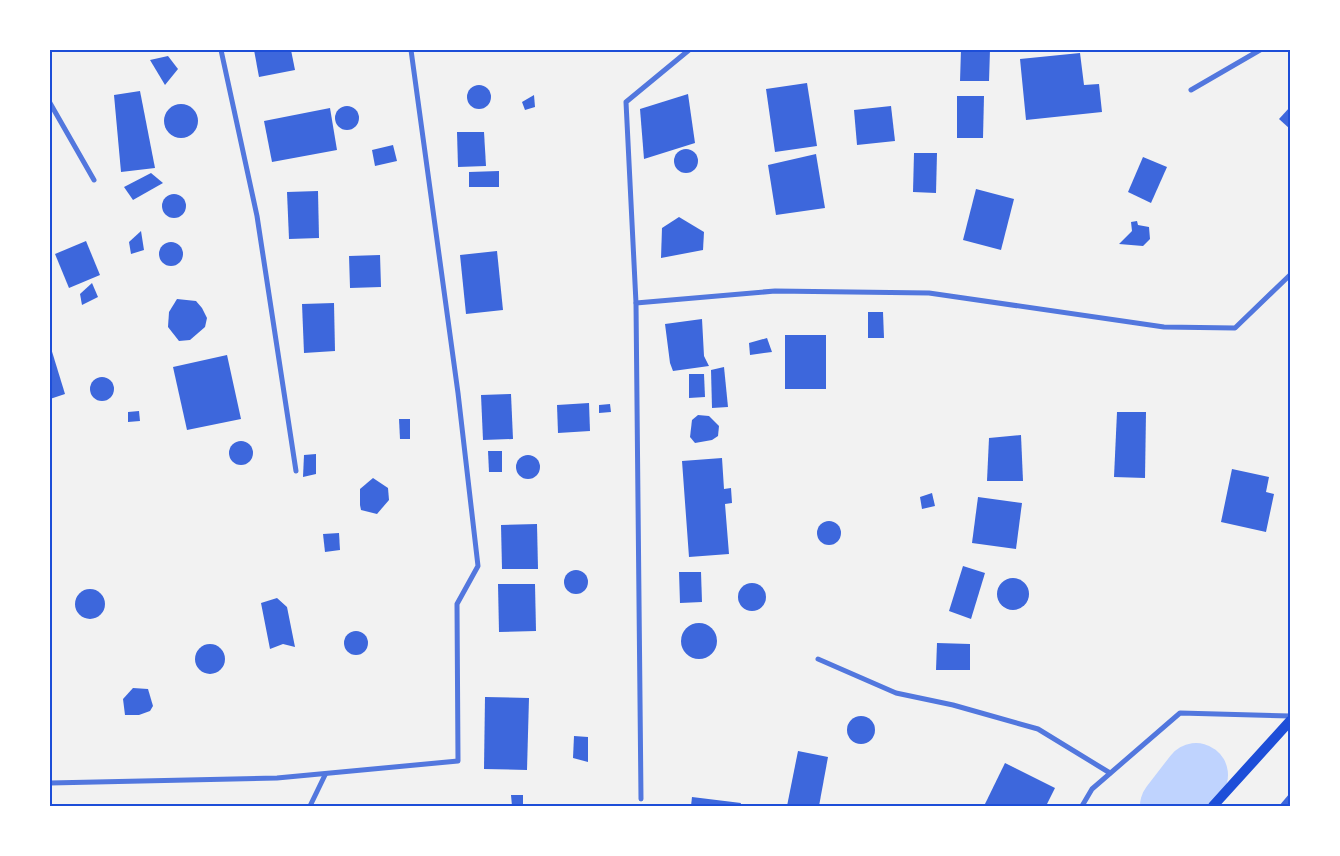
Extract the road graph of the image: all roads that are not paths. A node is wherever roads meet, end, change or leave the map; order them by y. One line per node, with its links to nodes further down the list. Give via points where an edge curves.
1 (221, 50): 10 (street, via 257,216)
2 (411, 50): 15 (street, via 456,374 478,566 457,604 458,762)
3 (689, 50): 9 (street, via 626,102)
4 (1260, 50): 5 (street)
5 (1191, 90)
6 (50, 103): 7 (street)
7 (94, 180)
8 (1290, 275): 9 (street, via 1235,328 1164,328 929,293 775,290)
9 (636, 303): 17 (street)
10 (296, 471)
11 (818, 659): 14 (street, via 896,693 953,705 1038,730)
12 (1290, 716): 14 (street, via 1180,714)
13 (1290, 721): 20 (main road)
14 (1110, 773): 19 (street, via 1092,789)
15 (325, 774): 16 (street); 18 (street)
16 (50, 783)
17 (641, 799)
18 (310, 806)
19 (1082, 806)
20 (1213, 806)

